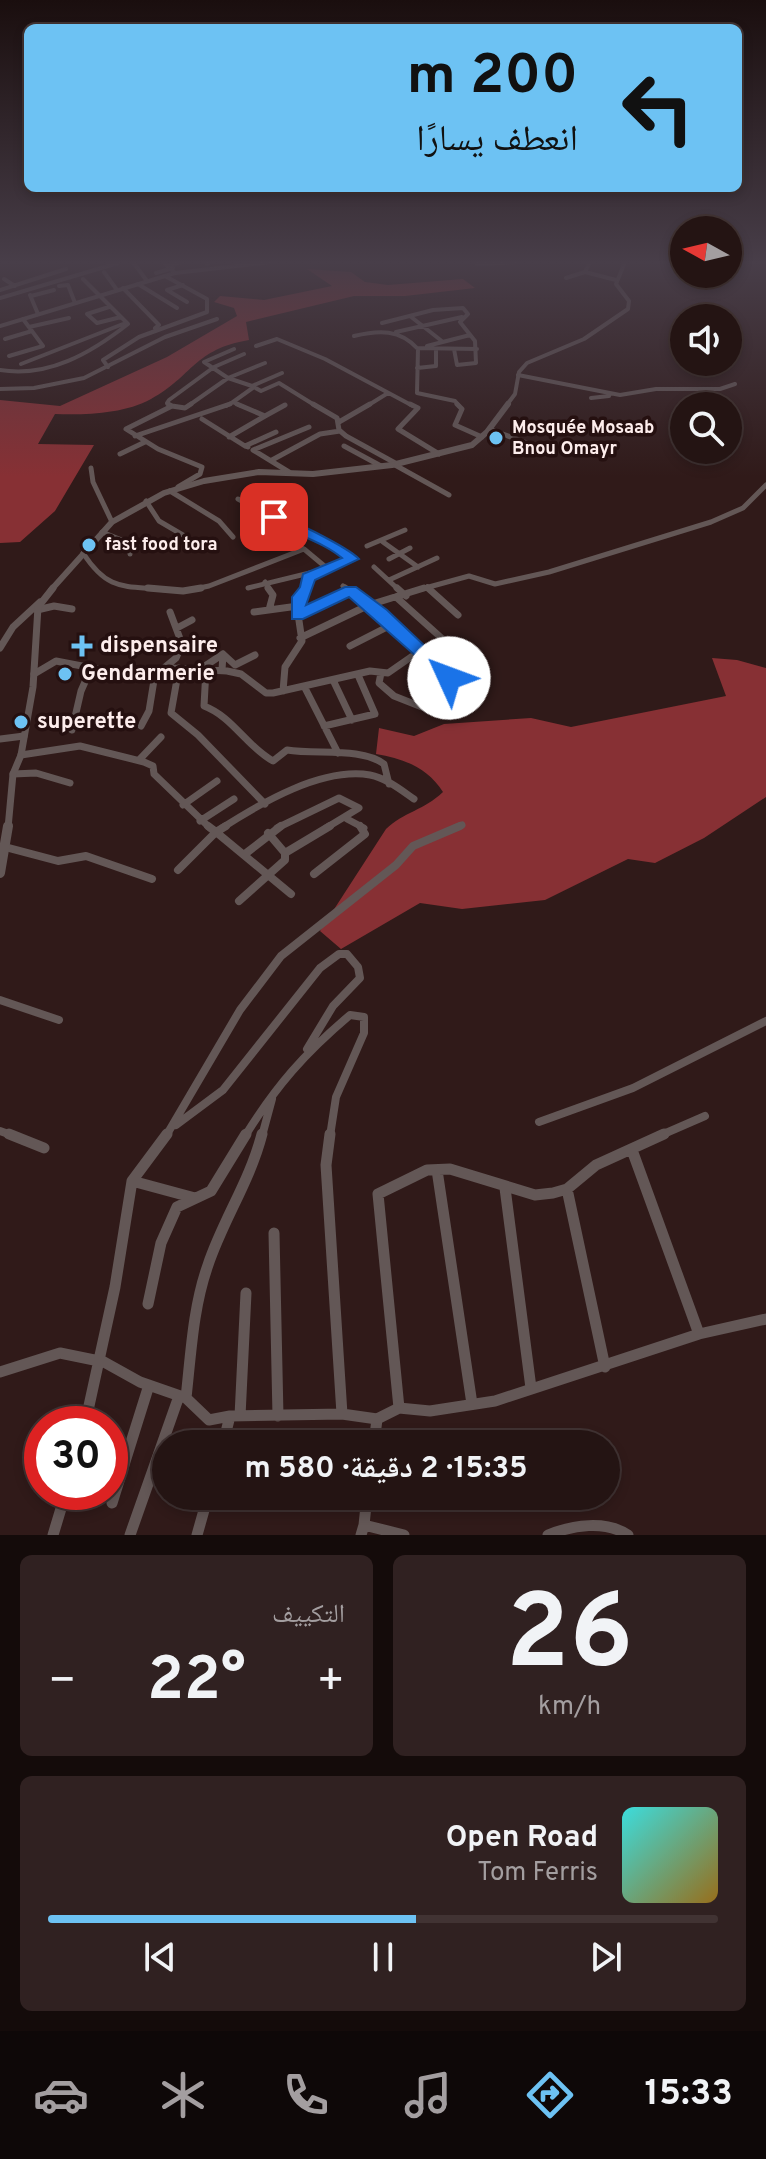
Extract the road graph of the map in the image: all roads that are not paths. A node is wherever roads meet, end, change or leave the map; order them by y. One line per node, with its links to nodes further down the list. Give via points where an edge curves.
1 (18, 334): 14 (street)
2 (34, 334): 24 (street, via 43,346)
3 (100, 334): 26 (street)
4 (115, 334): 30 (street, via 65,361 30,371)
5 (144, 334): 16 (street)
6 (152, 334): 16 (street)
7 (175, 334): 27 (street)
8 (363, 334): 13 (street)
9 (396, 334): 18 (street)
10 (435, 334): 15 (street)
11 (592, 334): 32 (street, via 527,363)
12 (470, 335): 15 (street); 22 (street)
13 (354, 336)
14 (5, 339)
15 (445, 341): 18 (street); 21 (street)
16 (125, 344): 27 (street, via 103,360)
17 (256, 346): 37 (street, via 274,338)
18 (417, 348): 20 (street); 29 (street)
19 (234, 349): 28 (street, via 204,362)
20 (436, 349): 21 (street); 29 (street, via 436,366)
21 (451, 349): 22 (street); 22 (street, via 457,365 476,363)
22 (477, 349)
23 (244, 354): 28 (street)
24 (9, 356)
25 (265, 363): 33 (street)
26 (21, 364)
27 (108, 367): 36 (street, via 65,382)
28 (214, 367): 33 (street); 42 (street, via 169,400)
29 (417, 368): 55 (street, via 417,393 455,401 462,409 455,425)
30 (0, 370)
31 (282, 373): 35 (street)
32 (518, 375): 38 (street); 50 (street, via 517,391)
33 (228, 378): 35 (street); 43 (street)
34 (735, 384): 38 (street)
35 (253, 386): 40 (street); 49 (street, via 261,391 279,383)
36 (0, 389)
37 (388, 393): 49 (street); 62 (street, via 419,409 398,429)
38 (620, 395): 39 (street)
39 (591, 398)
40 (233, 402): 44 (street); 46 (street)
41 (285, 405): 46 (street)
42 (172, 406): 43 (street); 53 (street, via 126,429)
43 (181, 410): 45 (street)
44 (214, 412): 45 (street); 47 (street)
45 (191, 414): 47 (street); 53 (street)
46 (265, 416): 54 (street)
47 (202, 419): 54 (street)
48 (300, 422): 60 (street, via 309,427)
49 (339, 422): 51 (street)
50 (489, 429): 55 (street); 57 (street)
51 (340, 431): 63 (street, via 320,434); 64 (street)
52 (276, 432): 58 (street)
53 (135, 436): 56 (street)
54 (229, 437): 58 (street)
55 (482, 437): 62 (street)
56 (145, 442): 61 (street); 69 (street, via 202,467 200,474)
57 (527, 443)
58 (245, 446): 60 (street)
59 (344, 446): 65 (street)
60 (253, 450): 63 (street)
61 (120, 454)
62 (439, 454): 64 (street)
63 (272, 460): 67 (street)
64 (396, 464): 65 (street); 70 (street)
65 (381, 466): 67 (street)
66 (91, 468): 73 (street, via 90,477)
67 (289, 472): 69 (street, via 259,472)
68 (766, 485): 94 (street, via 737,511 659,539 495,584 465,576)
69 (173, 490): 72 (street); 76 (street)
70 (449, 495)
71 (238, 499): 90 (street, via 352,559)
72 (146, 501): 73 (street); 77 (street, via 159,521)
73 (112, 522): 75 (street)
74 (405, 530): 79 (street)
75 (102, 532): 83 (street); 84 (street, via 129,543)
76 (233, 537)
77 (188, 538)
78 (287, 541): 82 (street)
79 (383, 542): 80 (street); 85 (street)
80 (367, 546)
81 (410, 548): 85 (street)
82 (304, 549): 83 (street, via 183,591 107,583); 90 (street)
83 (83, 553): 98 (street)
84 (130, 554)
85 (399, 554): 87 (street); 89 (street)
86 (437, 558): 89 (street)
87 (389, 559)
88 (374, 567): 92 (street)
89 (418, 567): 92 (street)
90 (328, 569): 91 (street)
91 (308, 577): 93 (street); 100 (street)
92 (389, 580): 96 (street)
93 (265, 582): 95 (street); 103 (street, via 273,595)
94 (427, 587): 96 (street); 106 (street)
95 (248, 588)
96 (406, 596): 97 (street)
97 (396, 597): 99 (street); 112 (street)
98 (41, 601): 102 (street); 114 (street, via 13,627)
99 (369, 605): 107 (street, via 347,588); 109 (street); 111 (street)
100 (298, 606): 103 (street); 107 (street)
101 (72, 609): 102 (street)
102 (37, 610): 124 (street)
103 (269, 610): 105 (street)
104 (170, 612): 110 (street)
105 (254, 612)
106 (458, 615)
107 (297, 616): 111 (street)
108 (192, 620): 110 (street)
109 (393, 624): 113 (street); 116 (street)
110 (177, 628): 122 (street, via 182,644 176,658)
111 (300, 638): 128 (street, via 300,648 284,669)
112 (447, 643)
113 (350, 646)
114 (0, 648)
115 (223, 654): 120 (street); 121 (street); 121 (street)
116 (424, 654): 123 (street); 123 (street, via 450,671 442,698 431,709 403,702 383,688)
117 (255, 655): 121 (street)
118 (92, 666): 122 (street, via 117,675); 124 (street, via 52,662); 132 (street)
119 (179, 668): 120 (street); 122 (street); 145 (street, via 171,713)
120 (203, 669): 121 (street); 136 (street, via 203,706 221,711 262,756 273,761 287,750)
121 (229, 669): 128 (street, via 267,693)
122 (157, 673): 130 (street)
123 (381, 673): 125 (street)
124 (34, 674): 133 (street)
125 (358, 675): 126 (street); 129 (street, via 375,714)
126 (333, 680): 127 (street); 129 (street)
127 (305, 688): 128 (street); 131 (street)
128 (283, 692)
129 (352, 720): 131 (street)
130 (141, 726)
131 (324, 726): 136 (street)
132 (72, 730)
133 (24, 736): 135 (street); 137 (street)
134 (161, 737): 138 (street)
135 (0, 739)
136 (338, 753): 142 (street, via 367,754 384,767)
137 (21, 755): 138 (street, via 80,746); 139 (street)
138 (139, 760): 146 (street, via 153,766 154,774)
139 (13, 774): 141 (street, via 36,773); 152 (street)
140 (217, 781): 146 (street)
141 (70, 783)
142 (389, 784): 144 (street); 145 (street, via 369,775 352,775)
143 (234, 799): 148 (street)
144 (414, 799)
145 (265, 804): 150 (street)
146 (183, 805): 148 (street)
147 (347, 819): 151 (street, via 359,808 339,798); 153 (street); 158 (street, via 365,834)
148 (200, 821): 150 (street)
149 (462, 825): 169 (street, via 413,846 281,956 240,1010)
150 (216, 832): 154 (street); 155 (street)
151 (268, 833): 153 (street); 154 (street)
152 (5, 847): 156 (street); 159 (street, via 58,861 86,856)
153 (285, 853): 157 (street, via 285,860)
154 (245, 854): 157 (street)
155 (178, 870)
156 (0, 873)
157 (268, 873): 160 (street); 161 (street)
158 (314, 874)
159 (152, 879)
160 (291, 894)
161 (239, 901)
162 (0, 1000): 163 (street)
163 (59, 1020)
164 (766, 1021): 168 (street, via 633,1088)
165 (304, 1054): 166 (street); 169 (street, via 333,1006 360,978 347,954 320,968 217,1097); 192 (street, via 350,1015 364,1017 364,1033 336,1097 326,1165)
166 (274, 1089): 177 (street, via 211,1191); 188 (street, via 252,1172 208,1263)
167 (705, 1116): 172 (street)
168 (539, 1122)
169 (174, 1126): 174 (street)
170 (0, 1131): 171 (street)
171 (44, 1148)
172 (632, 1150): 176 (street, via 596,1165); 182 (street)
173 (437, 1170): 175 (street, via 450,1169); 189 (street); 191 (street, via 378,1194)
174 (132, 1181): 177 (street); 183 (street)
175 (505, 1188): 176 (street, via 535,1195); 187 (street)
176 (567, 1189): 184 (street)
177 (196, 1198): 180 (street, via 177,1207 161,1243)
178 (274, 1233): 194 (street)
179 (246, 1293): 193 (street)
180 (148, 1304)
181 (766, 1319): 182 (street)
182 (699, 1334): 184 (street)
183 (99, 1361): 185 (street, via 60,1353); 186 (street); 190 (street)
184 (605, 1367): 187 (street)
185 (0, 1372)
186 (149, 1385): 188 (street); 198 (street)
187 (531, 1388): 189 (street)
188 (183, 1397): 193 (street, via 209,1420); 204 (street)
189 (472, 1404): 191 (street, via 430,1411)
190 (89, 1406)
191 (399, 1408): 195 (street)
192 (342, 1414): 194 (street); 195 (street)
193 (235, 1416): 194 (street); 196 (street)
194 (278, 1416)
195 (377, 1419): 197 (street)
196 (229, 1430)
197 (376, 1430)
198 (128, 1452)
199 (61, 1510): 203 (street)
200 (204, 1510): 205 (street)
201 (365, 1510): 202 (street)
202 (362, 1530): 206 (street)
203 (53, 1535)
204 (130, 1535)
205 (197, 1535)
206 (404, 1535)
207 (548, 1535): 208 (street, via 561,1529 612,1528)
208 (628, 1535)

